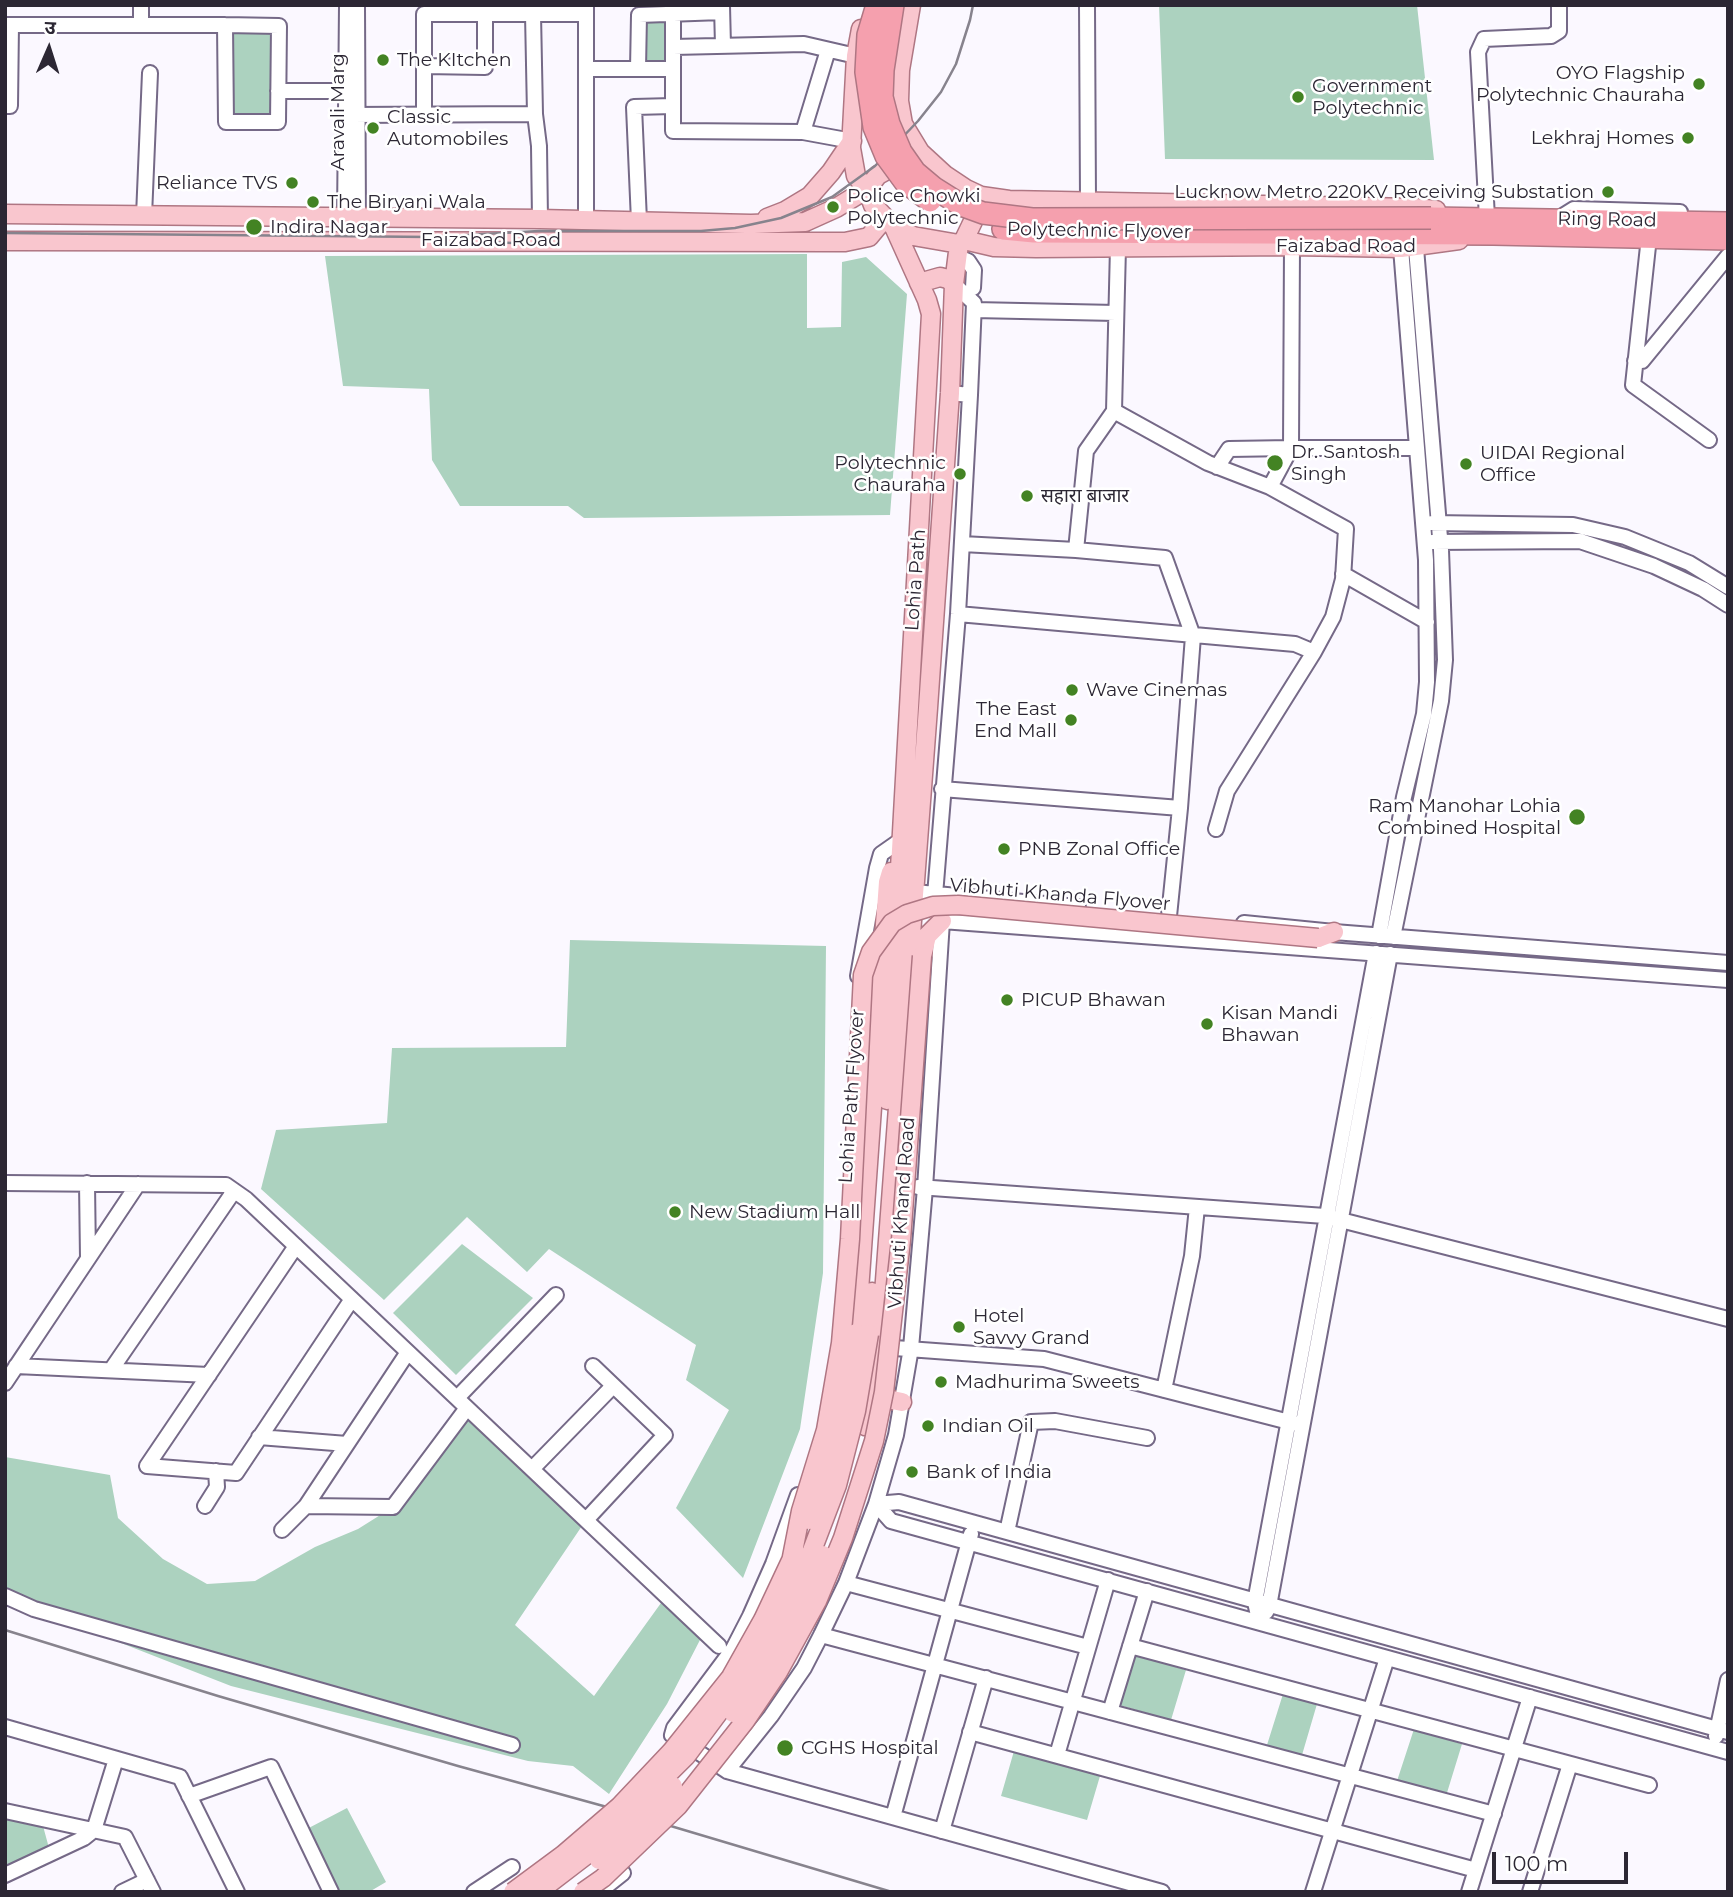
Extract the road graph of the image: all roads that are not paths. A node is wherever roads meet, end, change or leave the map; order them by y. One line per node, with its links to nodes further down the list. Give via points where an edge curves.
1 (141, 5): 16 (street)
2 (346, 5): 28 (street, Aravali Marg)
3 (357, 5): 28 (street, Aravali Marg)
4 (868, 5): 21 (main road)
5 (877, 5): 54 (highway, Polytechnic Flyover, bridge, via 868,35 866,72 874,127 886,156 905,182 948,212 983,226 1034,232)
6 (893, 5): 54 (highway, Polytechnic Flyover, bridge, via 883,69 882,97 888,124 915,172 961,205 983,213 1032,219)
7 (911, 5): 31 (main road, via 900,70)
8 (1087, 5): 42 (street)
9 (1559, 5): 53 (street, via 1559,31 1550,36 1484,39 1478,52)
10 (722, 9): 14 (street); 18 (street)
11 (586, 10): 13 (street); 23 (street)
12 (485, 14): 13 (street); 22 (street, via 485,66); 22 (street, via 424,14)
13 (533, 14): 33 (street)
14 (673, 16): 19 (street); 24 (street, via 639,15)
15 (8, 25): 16 (street); 29 (street, via 10,106)
16 (141, 25): 17 (street)
17 (225, 26): 27 (street, via 279,26); 27 (street, via 226,122 278,122)
18 (723, 46): 19 (street); 20 (street, via 804,44)
19 (673, 47): 25 (street)
20 (828, 50): 21 (street); 36 (street)
21 (856, 56): 32 (main road)
22 (424, 66): 35 (street)
23 (586, 69): 24 (street); 49 (street)
24 (638, 69): 25 (street)
25 (673, 69): 30 (street)
26 (150, 73): 45 (street)
27 (278, 91): 28 (street)
28 (352, 91): 34 (street, Aravali Marg)
29 (5, 106)
30 (673, 106): 36 (street, via 673,131); 50 (street, via 634,107)
31 (901, 112): 32 (main road, via 868,119); 38 (main road)
32 (852, 113): 37 (main road)
33 (535, 114): 35 (street); 47 (street)
34 (352, 115): 35 (street); 46 (street, Aravali Marg)
35 (424, 115)
36 (803, 132): 37 (street)
37 (852, 141): 39 (main road, via 856,176); 52 (main road, via 810,196)
38 (920, 152): 39 (main road, via 878,175); 40 (main road, via 945,175)
39 (867, 189): 51 (main road, via 873,205); 52 (main road, Faizabad Road, via 805,222)
40 (981, 196): 41 (main road, Faizabad Road); 59 (main road)
41 (1009, 200): 42 (main road, Faizabad Road); 60 (main road)
42 (1088, 202): 53 (main road, Faizabad Road, via 1415,208)
43 (1728, 213): 48 (street, via 1574,209)
44 (5, 214): 45 (main road, Faizabad Road)
45 (144, 216): 46 (main road, Faizabad Road)
46 (352, 218): 47 (main road, Faizabad Road)
47 (540, 219): 49 (main road, Faizabad Road)
48 (1558, 219): 53 (highway, Ring Road); 56 (highway, Ring Road)
49 (586, 220): 50 (main road, Faizabad Road)
50 (639, 221): 52 (main road, Faizabad Road)
51 (889, 223): 57 (main road, Faizabad Road, via 869,237 845,242); 59 (main road, via 913,236); 62 (main road, Lohia Path)
52 (751, 224)
53 (1490, 226): 54 (highway, Polytechnic Flyover); 54 (main road, Faizabad Road); 55 (highway, Faizabad Road)
54 (1420, 237): 58 (main road, Faizabad Road); 67 (street); 68 (street)
55 (1649, 237): 56 (highway, Faizabad Road); 71 (street)
56 (1727, 240): 71 (street, via 1642,361)
57 (5, 241)
58 (1292, 246): 61 (main road, Faizabad Road); 77 (street)
59 (960, 247): 60 (main road, Faizabad Road); 63 (main road, Lohia Path); 64 (street, via 974,270)
60 (998, 247): 61 (main road, Faizabad Road)
61 (1118, 247): 66 (street)
62 (919, 283): 63 (main road, via 940,277); 100 (main road, Lohia Path, via 931,314)
63 (954, 284): 65 (street, via 974,303); 70 (main road, Lohia Path)
64 (973, 288)
65 (974, 310): 66 (street); 69 (street)
66 (1116, 313): 75 (street)
67 (1424, 339): 68 (street); 82 (street)
68 (1409, 340): 78 (street)
69 (972, 344): 70 (street); 72 (street)
70 (952, 361): 72 (street); 73 (main road, Lohia Path)
71 (1636, 361): 76 (street, via 1633,385)
72 (971, 363): 74 (street)
73 (950, 393): 74 (street); 101 (main road, Lohia Path)
74 (970, 395): 87 (street)
75 (1114, 411): 79 (street); 88 (street, via 1086,451)
76 (1709, 440)
77 (1290, 448): 78 (street); 79 (street, via 1229,449); 80 (street)
78 (1417, 448): 81 (street)
79 (1217, 467): 80 (street)
80 (1270, 487): 89 (street, via 1346,529)
81 (1423, 523): 82 (street); 84 (street)
82 (1439, 523): 83 (street); 85 (street)
83 (1515, 524): 86 (street); 90 (street, via 1573,525 1625,537 1689,563)
84 (1425, 541): 85 (street); 93 (street)
85 (1441, 541): 86 (street); 96 (street, via 1445,660 1441,701)
86 (1515, 541): 91 (street, via 1580,541 1654,566)
87 (962, 544): 88 (street); 92 (street)
88 (1076, 550): 94 (street, via 1165,558)
89 (1343, 574): 93 (street); 95 (street, via 1333,617)
90 (1728, 587)
91 (1728, 606)
92 (958, 614): 94 (street); 97 (street)
93 (1427, 622): 96 (street)
94 (1193, 636): 95 (street, via 1294,644); 98 (street)
95 (1314, 652): 99 (street, via 1227,791)
96 (1425, 739): 109 (street); 109 (street, via 1413,759 1404,797)
97 (942, 789): 98 (street); 102 (street)
98 (1180, 808): 104 (street)
99 (1216, 829)
100 (902, 831): 127 (main road, Lohia Path Flyover); 187 (street, via 881,854 860,959 834,1337 814,1441 774,1564 755,1606 733,1649 674,1728 673,1735)
101 (914, 892): 102 (street); 105 (main road, Lohia Path)
102 (935, 895): 103 (street)
103 (988, 898): 104 (street); 107 (street)
104 (1169, 916): 108 (street)
105 (912, 920): 116 (main road, Lohia Path Flyover)
106 (942, 921): 107 (street); 117 (street, Vibhuti Khand Road); 209 (main road, bridge, via 928,936 922,956 901,1240 884,1392 874,1441 843,1538 817,1601 745,1721 678,1806 613,1870)
107 (986, 924): 110 (street)
108 (1326, 935): 109 (street); 157 (main road, Vibhuti Khanda Flyover, bridge, via 958,905 933,906 892,923 871,952 863,975 841,1343 826,1430)
109 (1386, 936): 111 (street)
110 (1383, 953): 112 (street); 120 (street); 121 (street)
111 (1728, 963)
112 (1728, 980)
113 (5, 1183): 114 (street)
114 (87, 1184): 115 (street); 123 (street)
115 (138, 1184): 118 (street, via 217,1184); 123 (street)
116 (892, 1186): 117 (street); 127 (main road, Lohia Path Flyover)
117 (925, 1188): 119 (street); 129 (street, Vibhuti Khand Road)
118 (234, 1191): 122 (street); 134 (street)
119 (1197, 1207): 120 (street); 138 (street, via 1192,1256)
120 (1325, 1216): 121 (street); 128 (street)
121 (1341, 1221): 126 (street); 133 (street)
122 (296, 1246): 125 (street); 135 (street)
123 (88, 1259): 131 (street)
124 (556, 1295): 141 (street)
125 (352, 1299): 130 (street); 144 (street)
126 (1728, 1318)
127 (868, 1338): 129 (street); 139 (main road, Lohia Path Flyover); 157 (main road, Lohia Path Flyover, bridge, via 818,1499); 207 (main road, Lohia Path Flyover, bridge, via 853,1425 836,1485 786,1607 745,1677 687,1756 585,1856)
128 (1301, 1346): 133 (street); 142 (street)
129 (911, 1348): 138 (street, via 1044,1359); 140 (street, Vibhuti Khand Road)
130 (408, 1352): 141 (street); 146 (street)
131 (16, 1366): 134 (street); 136 (street)
132 (593, 1366): 137 (street)
133 (1314, 1369): 143 (street)
134 (111, 1370): 135 (street)
135 (209, 1375): 148 (street, via 147,1466)
136 (5, 1383)
137 (613, 1386): 147 (street); 152 (street, via 665,1435)
138 (1164, 1390): 142 (street)
139 (873, 1396): 140 (main road); 208 (main road, Lohia Path Flyover, bridge, via 847,1492 817,1570 754,1686 700,1757 644,1817)
140 (902, 1402): 149 (street, Vibhuti Khand Road)
141 (462, 1403): 147 (street); 151 (street, via 393,1507)
142 (1287, 1422): 143 (street); 162 (street)
143 (1303, 1426): 162 (street)
144 (259, 1437): 146 (street); 148 (street, via 236,1473)
145 (1147, 1438): 155 (street, via 1055,1421 1031,1422)
146 (347, 1444): 151 (street)
147 (532, 1469): 152 (street)
148 (216, 1471): 150 (street, via 217,1487)
149 (876, 1504): 153 (street, via 900,1502); 156 (street, via 891,1521); 159 (street, Vibhuti Khand Road)
150 (205, 1506)
151 (306, 1506): 154 (street)
152 (586, 1520): 166 (street)
153 (975, 1523): 155 (street); 156 (street)
154 (282, 1530)
155 (1007, 1532): 162 (street)
156 (969, 1542): 158 (street); 163 (street)
157 (791, 1562): 206 (main road, Lohia Path Flyover, bridge, via 731,1677 671,1752 620,1806)
158 (1108, 1580): 160 (street); 168 (street)
159 (846, 1583): 163 (street); 165 (street, Vibhuti Khand Road)
160 (1147, 1591): 164 (street); 167 (street)
161 (5, 1596): 180 (street, via 34,1609)
162 (1262, 1604): 164 (street); 178 (street)
163 (950, 1611): 168 (street); 170 (street)
164 (1260, 1622): 169 (street)
165 (821, 1635): 170 (street); 187 (street, Vibhuti Khand Road, via 771,1716)
166 (719, 1646)
167 (1130, 1646): 175 (street); 176 (street)
168 (1088, 1647): 174 (street)
169 (1387, 1658): 173 (street); 175 (street)
170 (937, 1665): 171 (street); 193 (street)
171 (986, 1678): 174 (street); 179 (street)
172 (1728, 1680): 178 (street)
173 (1530, 1697): 181 (street); 182 (street)
174 (1072, 1702): 176 (street); 184 (street)
175 (1370, 1711): 182 (street); 188 (street)
176 (1111, 1712): 188 (street)
177 (5, 1727): 185 (street)
178 (1723, 1730): 181 (street)
179 (970, 1732): 184 (street); 195 (street)
180 (512, 1745)
181 (1713, 1747): 183 (street)
182 (1514, 1749): 186 (street); 192 (street)
183 (1728, 1752)
184 (1057, 1755): 196 (street)
185 (116, 1759): 190 (street, via 180,1777); 194 (street)
186 (1570, 1764): 189 (street); 214 (street)
187 (727, 1771): 193 (street)
188 (1350, 1775): 192 (street); 196 (street)
189 (1649, 1786)
190 (189, 1796): 203 (street); 204 (street, via 271,1767)
191 (5, 1811): 194 (street)
192 (1494, 1814): 198 (street)
193 (894, 1817): 195 (street)
194 (94, 1830): 200 (street); 201 (street, via 125,1837)
195 (942, 1831): 211 (street)
196 (1332, 1831): 198 (street); 212 (street)
197 (512, 1867): 205 (street)
198 (1476, 1870): 213 (street)
199 (623, 1873): 210 (street)
200 (5, 1875)
201 (150, 1886): 202 (street)
202 (122, 1892)
203 (237, 1892)
204 (331, 1892)
205 (474, 1892)
206 (513, 1892)
207 (538, 1892)
208 (557, 1892)
209 (583, 1892)
210 (598, 1892)
211 (1162, 1892)
212 (1313, 1892)
213 (1469, 1892)
214 (1530, 1892)

